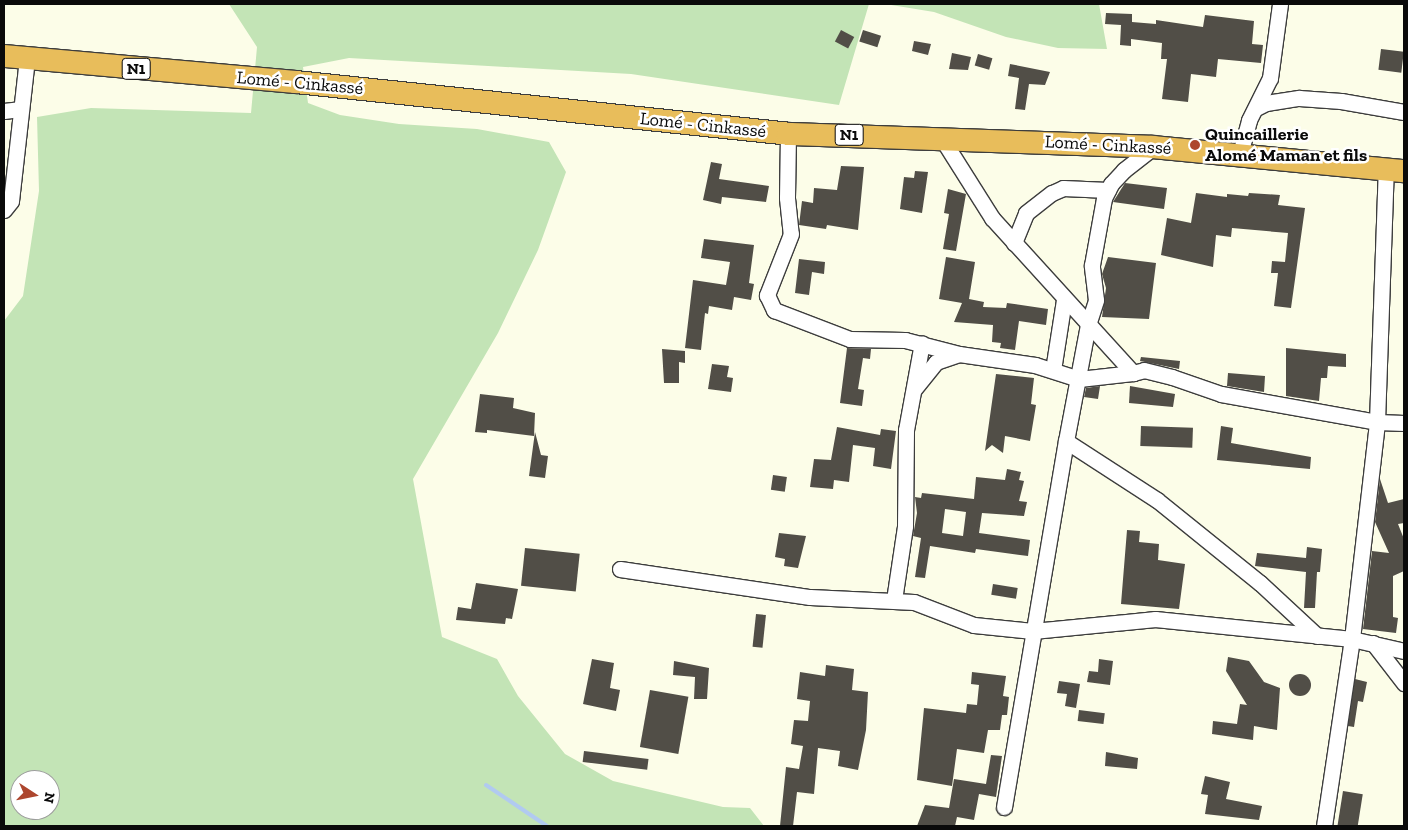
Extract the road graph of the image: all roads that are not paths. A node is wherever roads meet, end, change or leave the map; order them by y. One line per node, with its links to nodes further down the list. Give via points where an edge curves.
1 (1280, 4): 4 (street, via 1270,78)
2 (4, 56): 3 (highway, Lomé - Cinkassé / N1)
3 (27, 58): 5 (street); 8 (highway, Lomé - Cinkassé / N1, via 296,82)
4 (1256, 108): 7 (street, via 1266,103 1299,98 1341,101); 11 (street, via 1249,120)
5 (21, 109): 6 (street); 14 (street, via 11,201)
6 (4, 110)
7 (1404, 112)
8 (788, 134): 9 (highway, Lomé - Cinkassé / N1); 18 (street, via 787,198 791,234 767,295 770,306 840,337)
9 (940, 137): 10 (highway, Lomé - Cinkassé / N1); 15 (street, via 992,218)
10 (1153, 147): 11 (highway, Lomé - Cinkassé / N1); 13 (street, via 1124,170)
11 (1240, 154): 12 (highway, Lomé - Cinkassé / N1)
12 (1395, 170): 24 (street)
13 (1108, 190): 15 (street, via 1063,188 1052,193 1026,213); 17 (street, via 1092,266 1096,295)
14 (4, 210)
15 (1014, 243): 16 (street)
16 (1064, 300): 17 (street); 20 (street)
17 (1088, 326): 21 (street); 22 (street)
18 (922, 343): 19 (street); 23 (street)
19 (959, 354): 20 (street); 23 (street, via 936,362)
20 (1053, 370): 22 (street)
21 (1133, 373): 22 (street); 24 (street, via 1144,370 1221,394)
22 (1079, 379): 26 (street)
23 (912, 392): 28 (street, via 903,463 905,526)
24 (1377, 422): 25 (street); 31 (street)
25 (1404, 423)
26 (1066, 441): 29 (street); 30 (street, via 1157,500 1260,583)
27 (620, 569): 28 (street, via 810,597)
28 (894, 600): 29 (street, via 914,602 974,625)
29 (1033, 631): 30 (street, via 1156,619); 35 (street)
30 (1318, 636): 31 (street)
31 (1352, 639): 32 (street); 36 (street)
32 (1372, 643): 33 (street); 34 (street)
33 (1404, 651)
34 (1404, 683)
35 (1004, 807)
36 (1324, 826)

